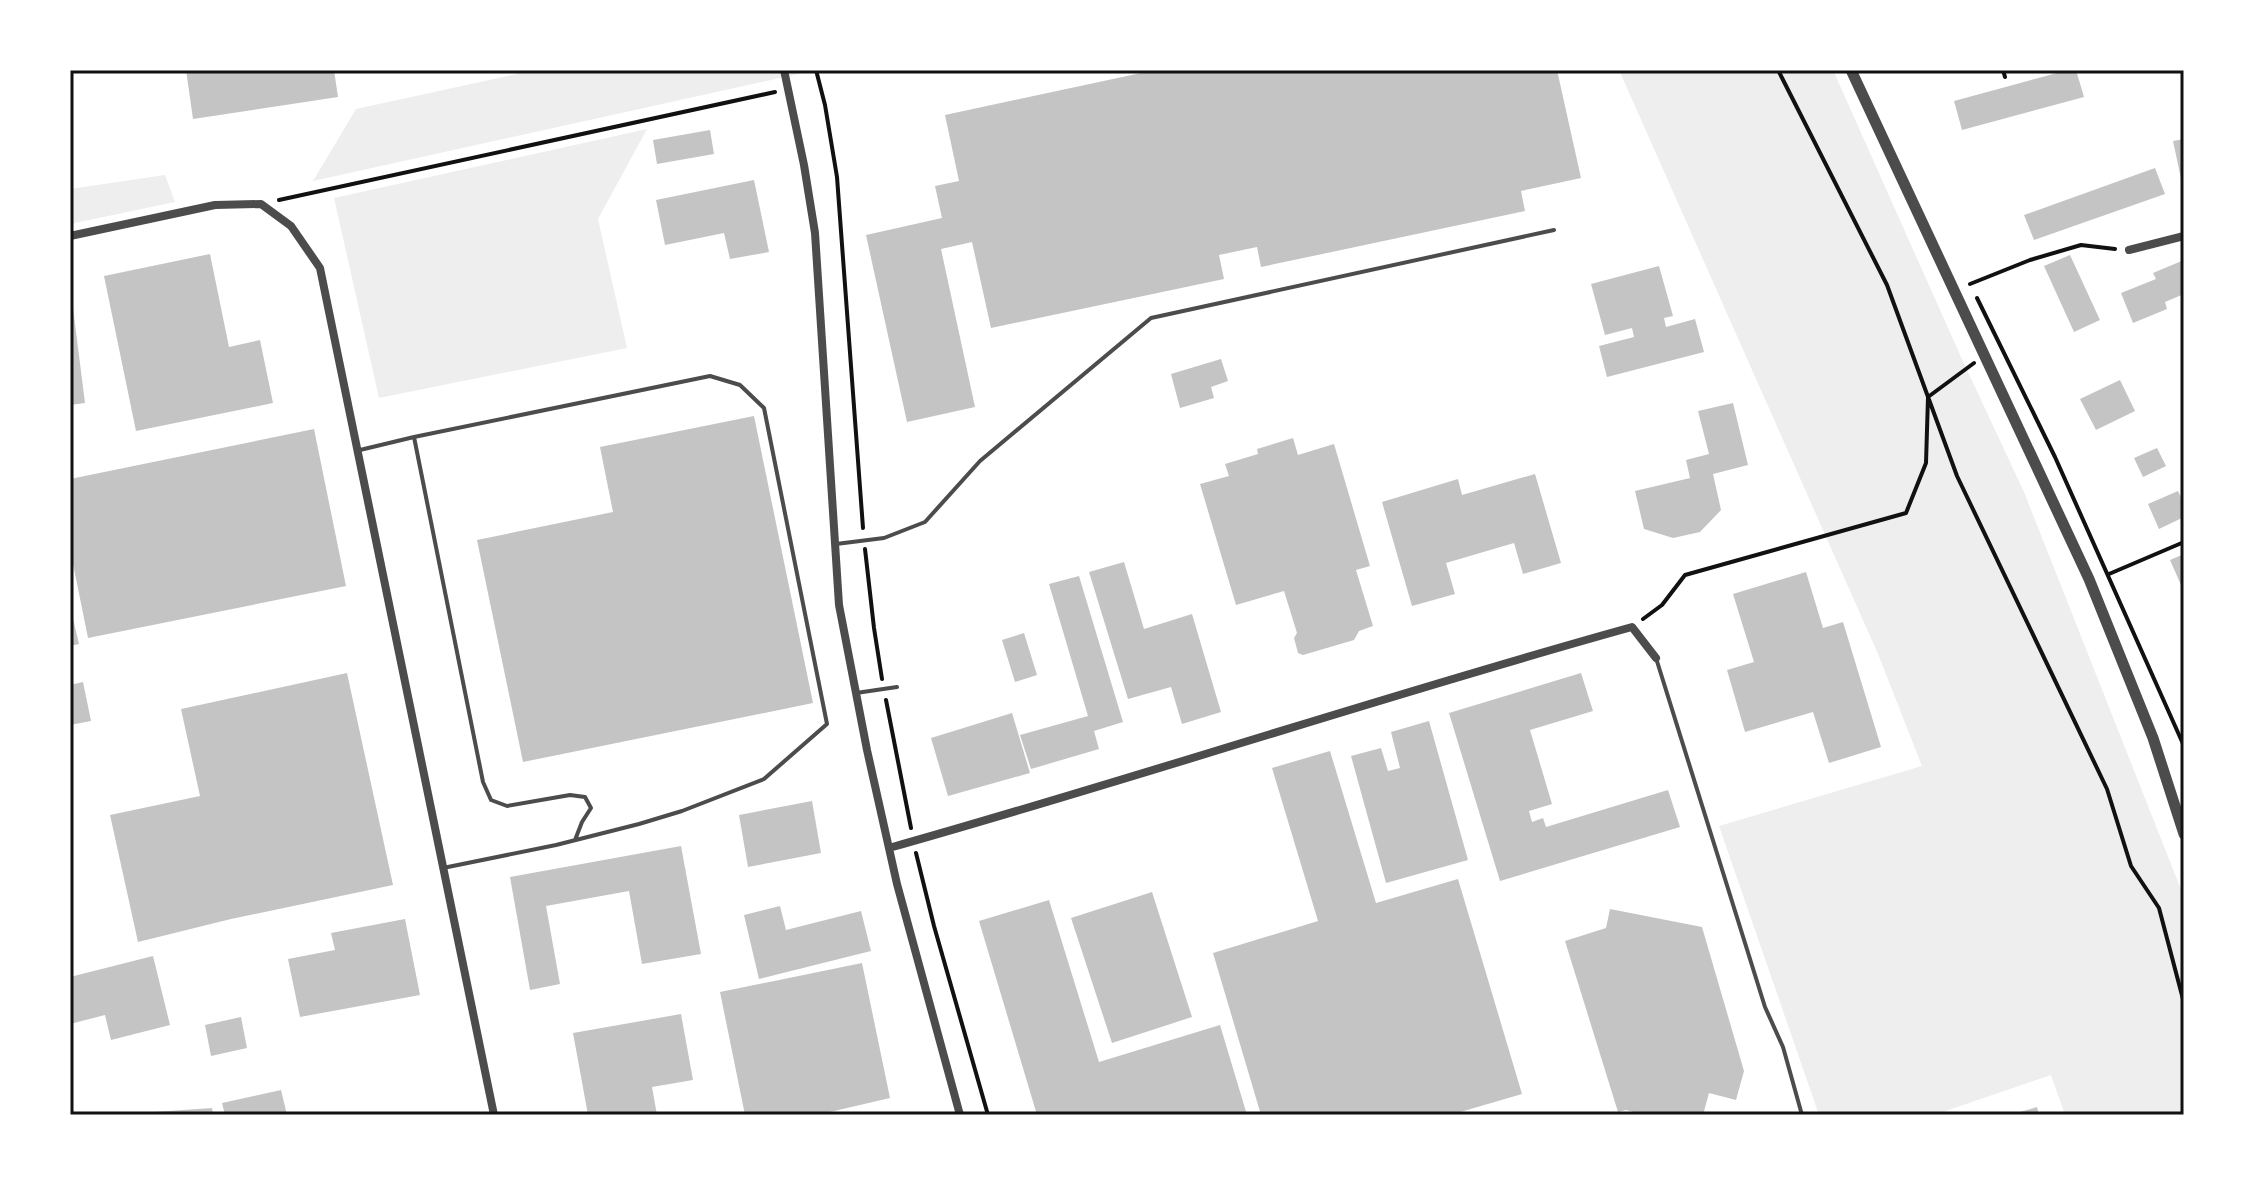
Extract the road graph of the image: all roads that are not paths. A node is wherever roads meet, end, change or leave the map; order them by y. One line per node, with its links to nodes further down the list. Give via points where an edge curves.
1 (784, 70): 9 (street, via 815,233)
2 (1851, 70): 13 (street, via 2089,579 2153,738)
3 (1554, 230): 9 (lane, via 1151,318 980,461 925,522 884,538)
4 (70, 236): 8 (street, via 215,205 261,204 291,226 320,268)
5 (2184, 236): 6 (street)
6 (2129, 250)
7 (414, 437): 8 (lane); 14 (lane, via 483,782 491,800 507,806 585,797 591,808); 14 (lane, via 710,376 740,385 764,408 827,724 764,779 682,811)
8 (357, 450): 16 (street)
9 (835, 544): 12 (street, via 839,605)
10 (1656, 658): 15 (street, via 1632,627); 19 (lane)
11 (897, 687): 12 (lane)
12 (855, 693): 15 (street)
13 (2184, 834)
14 (575, 840): 16 (lane)
15 (889, 848): 18 (street)
16 (443, 868): 17 (street)
17 (494, 1115)
18 (960, 1115)
19 (1802, 1115)

